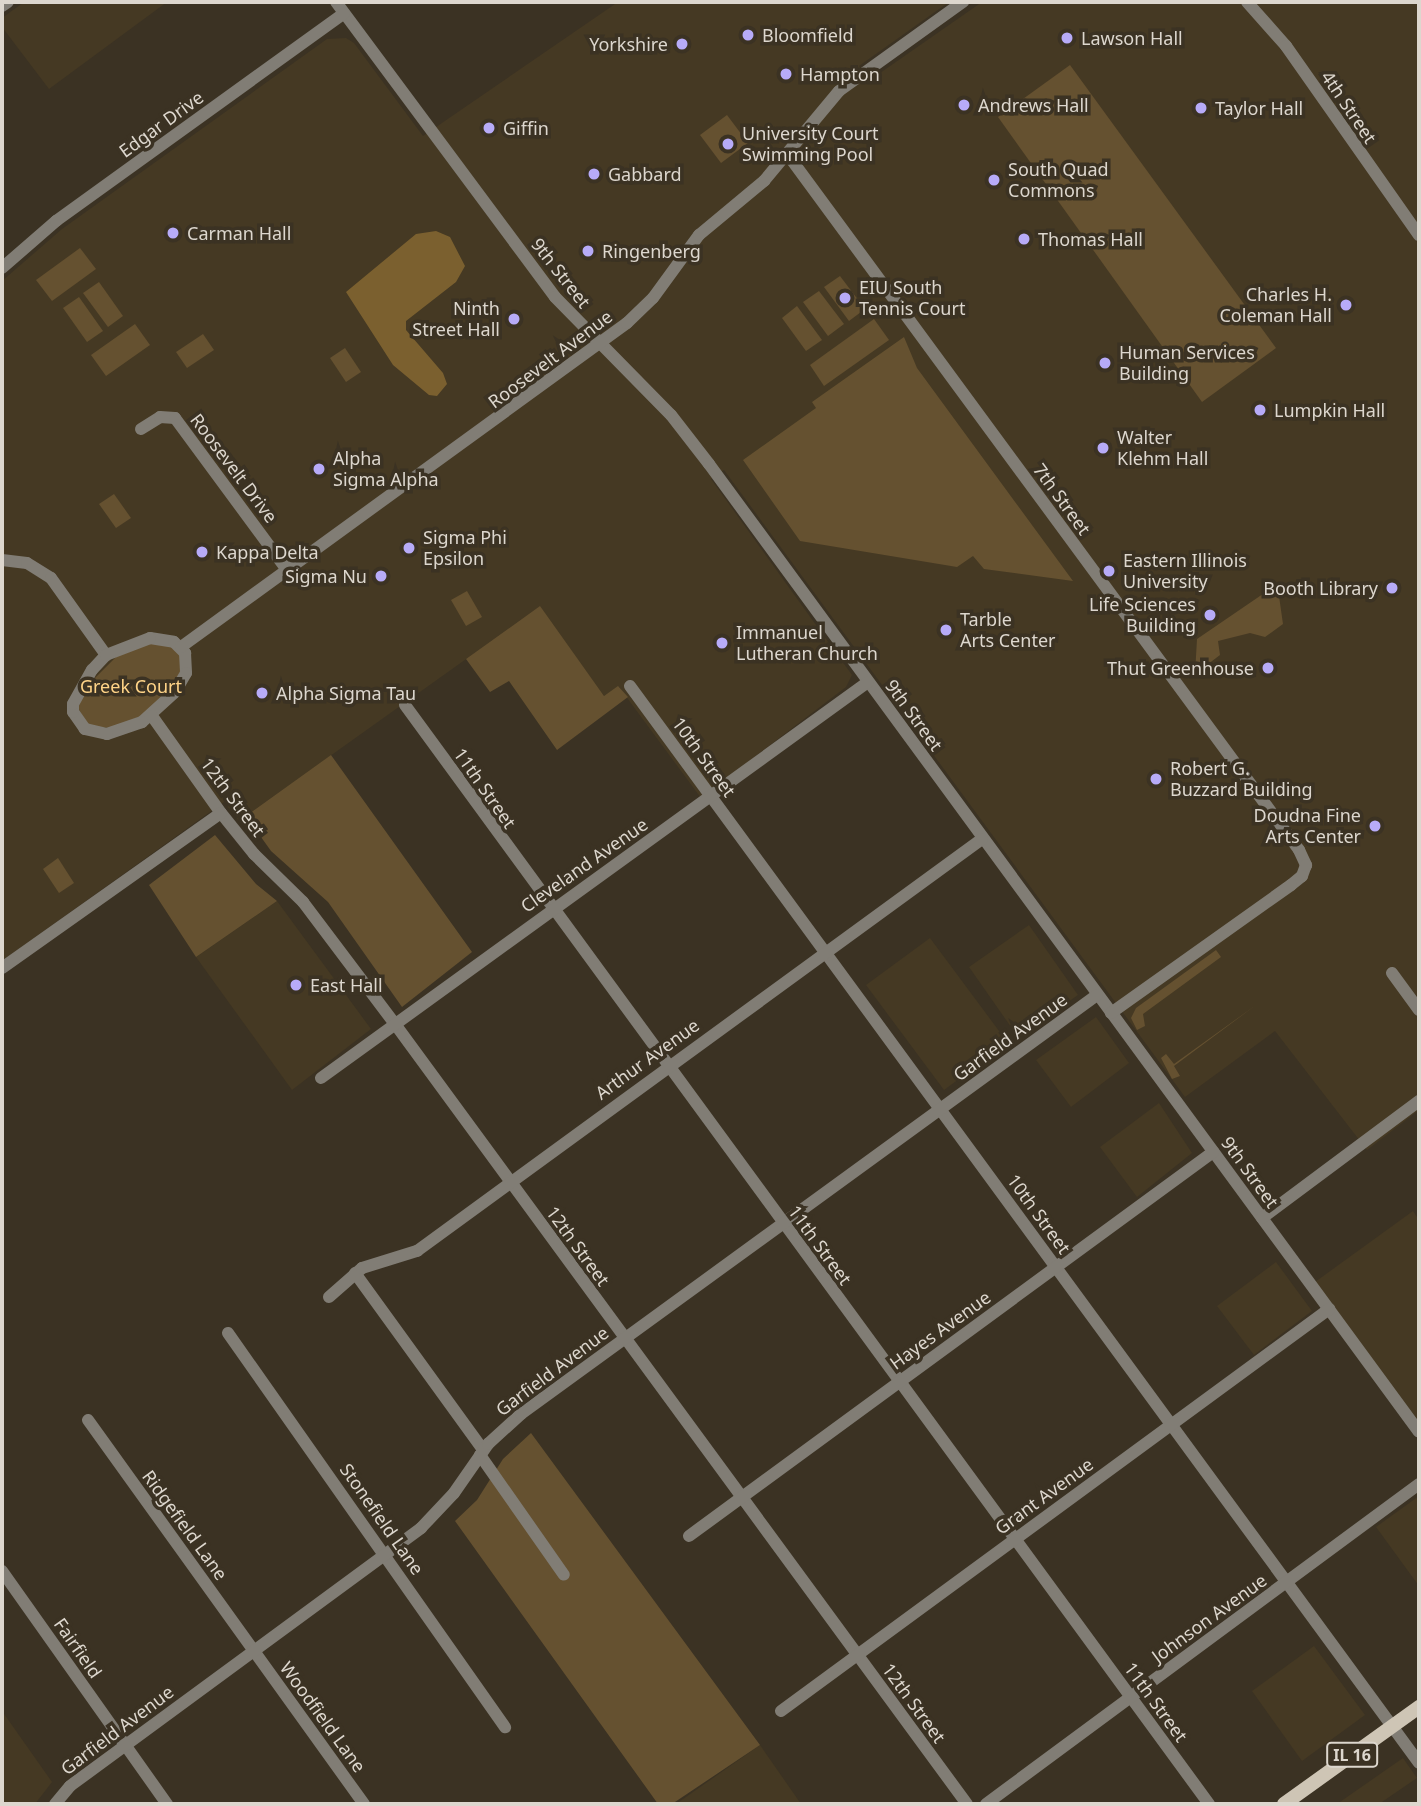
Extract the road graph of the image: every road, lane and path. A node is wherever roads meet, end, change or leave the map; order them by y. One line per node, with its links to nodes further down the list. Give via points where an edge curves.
1 (8, 2): 5 (street)
2 (336, 2): 6 (street, 9th Street)
3 (963, 2): 7 (street, Roosevelt Avenue, via 839,91)
4 (1247, 2): 8 (street, 4th Street, via 1286,46)
5 (2, 6)
6 (344, 13): 9 (street, Edgar Drive, via 56,221); 10 (street, 9th Street, via 555,297)
7 (788, 155): 10 (street, Roosevelt Avenue, via 764,181 707,226 653,298); 29 (street, 7th Street, via 1306,865 1291,885)
8 (1419, 235)
9 (2, 268)
10 (599, 345): 13 (street, Roosevelt Avenue); 16 (street, 9th Street, via 684,432)
11 (141, 429): 13 (street, Roosevelt Drive, via 160,417 175,418)
12 (2, 560): 15 (street, via 27,563 51,578)
13 (288, 570): 14 (street, Roosevelt Avenue)
14 (181, 648): 15 (street, via 165,639 149,638); 19 (street, via 186,673 166,704)
15 (106, 655): 19 (street, via 78,692 73,712 78,723 107,734)
16 (868, 682): 20 (street, Cleveland Avenue); 22 (street, 9th Street)
17 (630, 686): 20 (street, 10th Street)
18 (405, 705): 23 (street, 11th Street)
19 (152, 716): 21 (street, 12th Street)
20 (711, 797): 23 (street, Cleveland Avenue); 24 (street, 10th Street)
21 (221, 813): 25 (street); 30 (street, 12th Street, via 254,854 303,902)
22 (982, 839): 24 (street, Arthur Avenue); 27 (street, 9th Street)
23 (551, 909): 30 (street, Cleveland Avenue); 31 (street, 11th Street)
24 (824, 952): 31 (street, Arthur Avenue); 34 (street, 10th Street)
25 (2, 968)
26 (1392, 973): 28 (street)
27 (1097, 995): 29 (street, 9th Street); 34 (street, Garfield Avenue)
28 (1419, 1010)
29 (1111, 1013): 35 (street, 9th Street)
30 (396, 1024): 32 (street, Cleveland Avenue); 36 (street, 12th Street)
31 (666, 1066): 36 (street, Arthur Avenue); 38 (street, 11th Street)
32 (321, 1078)
33 (1419, 1101): 37 (street)
34 (940, 1110): 38 (street, Garfield Avenue); 39 (street, 10th Street)
35 (1213, 1152): 37 (street, 9th Street); 39 (street, Hayes Avenue)
36 (508, 1181): 40 (street, Arthur Avenue, via 417,1251); 44 (street, 12th Street)
37 (1262, 1218): 42 (street, 9th Street)
38 (782, 1224): 44 (street, Garfield Avenue); 45 (street, 11th Street)
39 (1056, 1267): 45 (street, Hayes Avenue); 47 (street, 10th Street)
40 (355, 1273): 41 (street, Arthur Avenue); 49 (street)
41 (329, 1297)
42 (1329, 1309): 47 (street, Grant Avenue); 48 (street, 9th Street)
43 (228, 1333): 54 (street, Stonefield Lane)
44 (625, 1339): 49 (street, Garfield Avenue, via 513,1420); 51 (street, 12th Street)
45 (898, 1382): 51 (street, Hayes Avenue); 53 (street, 11th Street)
46 (88, 1419): 58 (street, Ridgefield Lane)
47 (1171, 1424): 53 (street, Grant Avenue); 57 (street, 10th Street)
48 (1417, 1424)
49 (481, 1452): 54 (street, Garfield Avenue, via 439,1512); 56 (street)
50 (1419, 1484): 57 (street, Johnson Avenue)
51 (741, 1497): 52 (street, Hayes Avenue); 59 (street, 12th Street)
52 (689, 1536)
53 (1014, 1540): 59 (street, Grant Avenue); 60 (street, 11th Street)
54 (386, 1553): 58 (street, Garfield Avenue); 64 (street, Stonefield Lane)
55 (2, 1571): 65 (street, Fairfield)
56 (564, 1575)
57 (1287, 1582): 60 (street, Johnson Avenue); 63 (street, 10th Street)
58 (254, 1651): 65 (street, Garfield Avenue); 69 (street, Woodfield Lane)
59 (857, 1655): 62 (street, Grant Avenue); 70 (street, 12th Street)
60 (1130, 1697): 71 (street, Johnson Avenue); 72 (street, 11th Street)
61 (1419, 1707): 63 (main road, IL 16)
62 (780, 1711)
63 (1393, 1726): 66 (street, 10th Street); 73 (main road, IL 16)
64 (505, 1727)
65 (125, 1745): 67 (street, Garfield Avenue, via 70,1786); 68 (street, Fairfield)
66 (1419, 1763)
67 (55, 1804)
68 (167, 1804)
69 (364, 1804)
70 (967, 1804)
71 (986, 1804)
72 (1209, 1804)
73 (1284, 1804)

